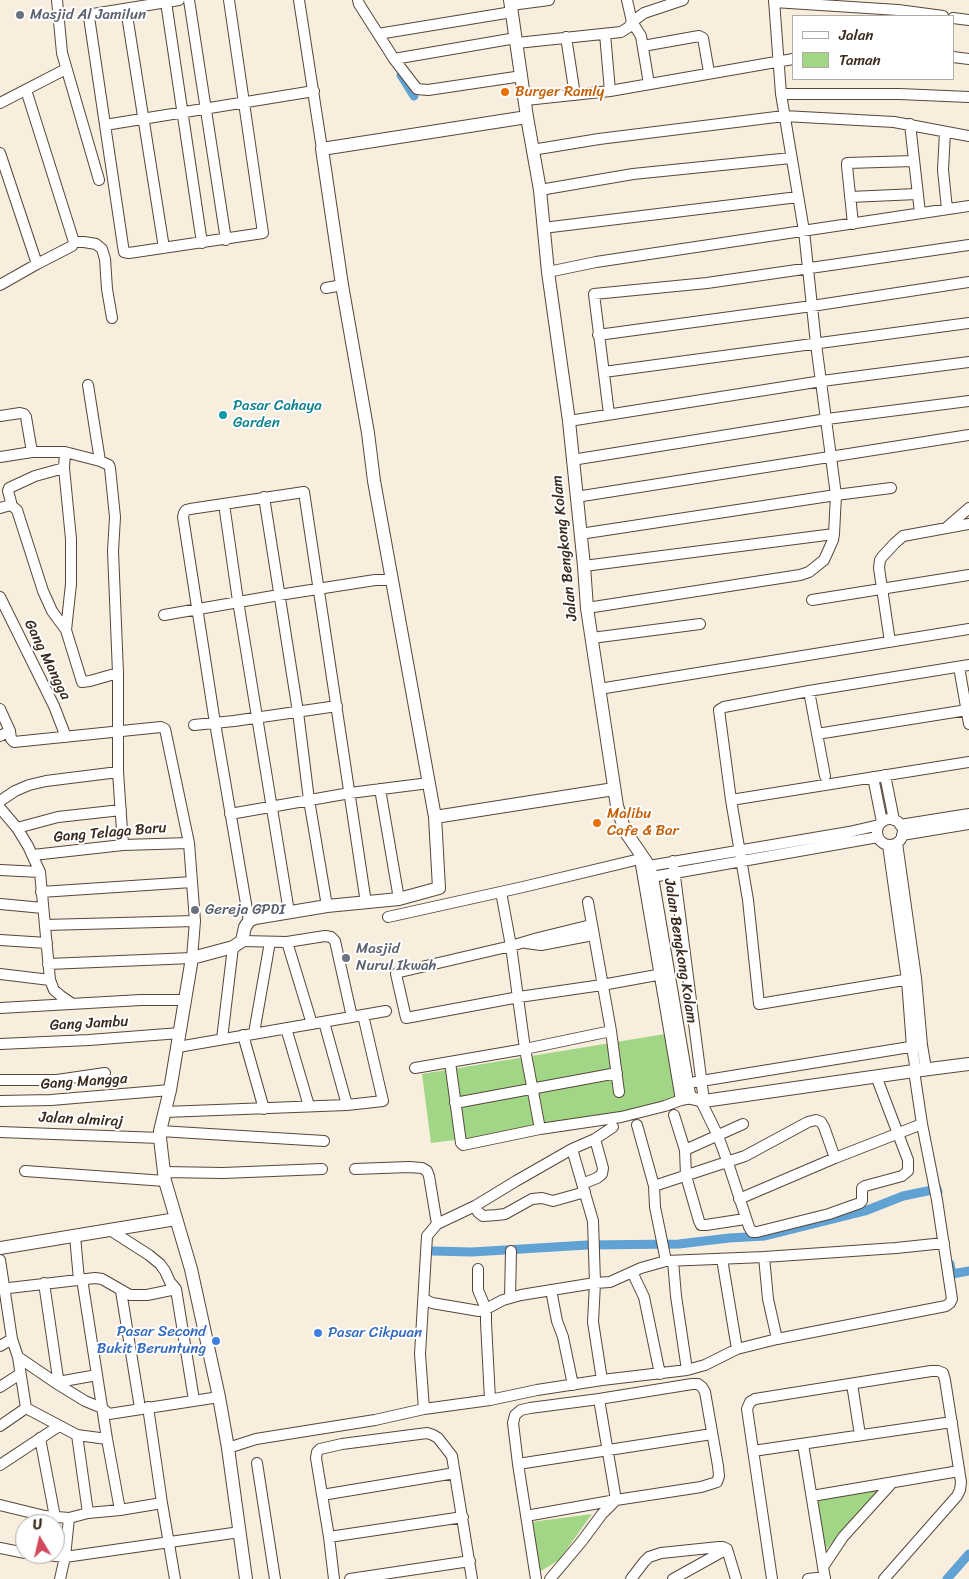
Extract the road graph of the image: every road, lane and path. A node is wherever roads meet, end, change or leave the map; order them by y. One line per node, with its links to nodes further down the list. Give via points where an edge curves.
1 (57, 0): 29 (street)
2 (180, 0): 11 (street)
3 (189, 0): 42 (street)
4 (229, 0): 40 (street)
5 (299, 0): 34 (street)
6 (358, 0): 19 (street)
7 (549, 0): 12 (street)
8 (627, 0): 18 (street)
9 (683, 0): 18 (street, via 644,13)
10 (774, 1): 14 (street); 28 (street)
11 (166, 2): 13 (street); 43 (street)
12 (511, 6): 19 (street); 22 (street, Jalan Bengkong Kolam)
13 (126, 9): 46 (street); 48 (street, via 89,17)
14 (898, 9): 15 (street)
15 (937, 15)
16 (954, 18): 17 (street)
17 (969, 20)
18 (632, 22): 20 (street, via 621,32); 23 (street)
19 (378, 34): 26 (street)
20 (605, 34): 21 (street); 35 (street)
21 (566, 37): 22 (street); 37 (street)
22 (516, 40): 26 (street); 31 (street, Jalan Bengkong Kolam)
23 (643, 46): 30 (street, via 698,36 703,38); 32 (street)
24 (954, 57): 27 (street)
25 (792, 58): 28 (street)
26 (394, 59): 31 (street, via 414,87 420,90)
27 (969, 59)
28 (778, 60): 30 (street); 36 (street)
29 (66, 69): 33 (street); 56 (street)
30 (709, 72): 32 (street)
31 (522, 76): 39 (street, Jalan Bengkong Kolam)
32 (649, 84): 35 (street)
33 (26, 90): 41 (street); 68 (street)
34 (314, 90): 40 (street); 51 (street)
35 (610, 90): 37 (street)
36 (781, 94): 38 (street); 45 (street)
37 (575, 95): 39 (street)
38 (969, 97)
39 (526, 100): 44 (street, Jalan Bengkong Kolam)
40 (244, 102): 42 (street); 67 (street, via 264,231)
41 (0, 103)
42 (206, 108): 43 (street); 67 (street)
43 (182, 111): 46 (street); 69 (street)
44 (527, 116): 51 (street); 52 (street, Jalan Bengkong Kolam)
45 (784, 116): 47 (street); 52 (street); 54 (street)
46 (144, 118): 48 (street); 71 (street)
47 (910, 124): 49 (street); 55 (street)
48 (105, 125): 71 (street, via 124,252)
49 (946, 132): 50 (street); 62 (street, via 943,170)
50 (969, 136)
51 (322, 149): 77 (street)
52 (532, 150): 57 (street, Jalan Bengkong Kolam)
53 (0, 153): 72 (street)
54 (791, 158): 57 (street, via 633,174); 59 (street)
55 (914, 161): 58 (street); 60 (street, via 848,163)
56 (99, 180)
57 (540, 190): 65 (street, Jalan Bengkong Kolam)
58 (917, 194): 60 (street); 63 (street)
59 (798, 196): 65 (street); 66 (street)
60 (850, 197): 64 (street)
61 (969, 206): 62 (street)
62 (947, 209): 63 (street)
63 (920, 213): 64 (street)
64 (853, 224): 66 (street)
65 (543, 228): 74 (street, Jalan Bengkong Kolam)
66 (804, 231): 73 (street); 74 (street)
67 (226, 240): 69 (street)
68 (74, 242): 72 (street); 80 (street, via 96,244 102,249)
69 (202, 243): 71 (street)
70 (969, 245): 73 (street)
71 (164, 248)
72 (36, 264): 76 (street)
73 (808, 269): 79 (street); 82 (street, via 594,294)
74 (548, 272): 92 (street, Jalan Bengkong Kolam)
75 (969, 282): 79 (street)
76 (0, 285)
77 (342, 285): 78 (street); 114 (street)
78 (326, 288)
79 (812, 306): 82 (street); 83 (street)
80 (112, 318)
81 (969, 323): 83 (street)
82 (598, 335): 85 (street)
83 (816, 344): 85 (street); 86 (street)
84 (969, 362): 86 (street)
85 (604, 372): 89 (street)
86 (822, 381): 89 (street); 91 (street)
87 (88, 385): 98 (street)
88 (969, 401): 91 (street)
89 (609, 414): 92 (street)
90 (0, 416): 94 (street, via 24,414)
91 (827, 419): 97 (street); 99 (street)
92 (569, 421): 99 (street, Jalan Bengkong Kolam)
93 (969, 435): 97 (street)
94 (32, 452): 95 (street); 96 (street)
95 (65, 452): 98 (street); 100 (street)
96 (0, 457)
97 (832, 458): 102 (street); 104 (street)
98 (100, 460): 130 (street, via 110,468 115,517 113,551)
99 (572, 460): 104 (street, Jalan Bengkong Kolam)
100 (64, 468): 106 (street, via 9,488 12,502); 126 (street, via 72,539 72,584)
101 (891, 488): 102 (street)
102 (836, 495): 110 (street); 111 (street)
103 (264, 497): 105 (street); 115 (street, via 304,492); 117 (street)
104 (576, 497): 110 (street, Jalan Bengkong Kolam)
105 (224, 504): 120 (street); 122 (street, via 190,509 184,513)
106 (5, 507): 126 (street, via 17,510 42,591)
107 (969, 508): 109 (street)
108 (969, 524): 109 (street)
109 (946, 528): 116 (street, via 903,536 894,543 880,560)
110 (580, 534): 112 (street, Jalan Bengkong Kolam)
111 (834, 534): 112 (street); 121 (street, via 824,560 800,575)
112 (584, 566): 121 (street, Jalan Bengkong Kolam)
113 (969, 575): 116 (street)
114 (392, 580): 115 (street); 150 (street)
115 (319, 589): 117 (street); 133 (street)
116 (881, 589): 119 (street); 128 (street)
117 (279, 595): 120 (street); 136 (street)
118 (0, 597): 144 (street, Gang Mangga)
119 (812, 600)
120 (238, 602): 122 (street); 137 (street)
121 (587, 608): 127 (street, Jalan Bengkong Kolam)
122 (197, 609): 123 (street); 138 (street)
123 (164, 615)
124 (700, 624): 127 (street)
125 (969, 629): 128 (street)
126 (66, 630): 130 (street, via 82,682)
127 (592, 638): 131 (street, Jalan Bengkong Kolam)
128 (890, 642): 131 (street)
129 (964, 666): 132 (street); 135 (street)
130 (118, 673): 141 (street)
131 (599, 690): 152 (street, Jalan Bengkong Kolam)
132 (810, 691): 143 (street); 155 (street, via 719,710)
133 (337, 706): 136 (street); 153 (street)
134 (0, 709): 142 (street)
135 (967, 710): 140 (street); 143 (street)
136 (298, 712): 137 (street); 154 (street)
137 (258, 718): 138 (street); 157 (street)
138 (214, 723): 139 (street); 160 (street)
139 (194, 724)
140 (969, 724)
141 (118, 732): 144 (street); 146 (street); 168 (street, via 165,729)
142 (5, 734): 144 (street, via 14,742)
143 (817, 734): 148 (street)
144 (66, 737)
145 (969, 762): 147 (street)
146 (118, 772): 156 (street, via 29,785); 159 (street)
147 (885, 775): 149 (street); 166 (street)
148 (825, 776)
149 (873, 777): 155 (street); 163 (street)
150 (429, 783): 151 (street); 162 (street)
151 (380, 789): 153 (street); 182 (street)
152 (614, 789): 162 (street); 174 (street, Jalan Bengkong Kolam, via 625,832)
153 (350, 793): 154 (street); 184 (street)
154 (309, 800): 157 (street); 187 (street)
155 (731, 800): 170 (street)
156 (0, 801)
157 (272, 807): 160 (street); 189 (street)
158 (0, 808): 165 (street)
159 (121, 810): 165 (street, via 58,817); 169 (street)
160 (230, 814): 192 (street)
161 (969, 814): 166 (street)
162 (435, 817): 179 (street)
163 (880, 824): 166 (street, via 890,820); 167 (street); 170 (street)
164 (969, 824): 166 (street)
165 (17, 828): 171 (street)
166 (896, 834): 167 (street, via 884,844); 205 (street)
167 (878, 837): 173 (street)
168 (189, 842): 169 (street, Gang Telaga Baru); 178 (street)
169 (123, 845): 171 (street, Gang Telaga Baru)
170 (740, 850): 172 (street); 173 (street)
171 (33, 855): 176 (street)
172 (672, 861): 174 (street); 177 (street)
173 (742, 861): 177 (street); 205 (street, via 759,1004)
174 (646, 865): 177 (street); 181 (street); 203 (street, Jalan Bengkong Kolam); 203 (street)
175 (0, 870): 176 (street)
176 (40, 872): 180 (street)
177 (674, 873): 235 (street)
178 (192, 882): 180 (street); 191 (street)
179 (439, 888): 182 (street); 186 (street)
180 (41, 892): 188 (street)
181 (501, 892): 186 (street); 200 (street)
182 (399, 899): 184 (street)
183 (588, 902): 194 (street)
184 (366, 903): 187 (street)
185 (0, 904): 188 (street)
186 (443, 905): 190 (street)
187 (327, 906): 189 (street)
188 (43, 908): 193 (street)
189 (289, 912): 192 (street)
190 (388, 917)
191 (194, 921): 193 (street); 201 (street)
192 (249, 921): 199 (street)
193 (44, 925): 198 (street)
194 (592, 930): 200 (street, via 541,945 524,943); 207 (street)
195 (0, 940): 198 (street)
196 (270, 942): 197 (street); 199 (street); 220 (street)
197 (287, 942): 214 (street, via 325,936 335,941); 216 (street)
198 (47, 943): 202 (street)
199 (238, 944): 201 (street); 222 (street)
200 (512, 946): 208 (street); 208 (street, via 396,974 406,1018)
201 (192, 958): 202 (street); 209 (street)
202 (48, 964): 206 (street)
203 (664, 973): 207 (street); 236 (street, Jalan Bengkong Kolam); 240 (street)
204 (0, 974): 206 (street)
205 (911, 979): 224 (street)
206 (50, 980): 210 (street, via 54,990)
207 (602, 985): 208 (street); 218 (street)
208 (519, 998): 226 (street)
209 (186, 1000): 210 (street); 219 (street)
210 (72, 1003): 211 (street)
211 (0, 1008)
212 (386, 1011): 213 (street)
213 (363, 1015): 214 (street); 243 (street, via 384,1099 381,1102)
214 (352, 1017): 215 (street)
215 (324, 1022): 216 (street); 243 (street)
216 (312, 1024): 217 (street)
217 (286, 1028): 220 (street); 244 (street)
218 (610, 1031): 226 (street); 232 (street)
219 (180, 1033): 223 (street, Gang Jambu); 225 (street)
220 (254, 1033): 221 (street)
221 (243, 1035): 222 (street); 245 (street)
222 (222, 1039): 225 (street)
223 (0, 1044)
224 (917, 1046): 230 (street); 235 (street)
225 (178, 1047): 238 (street)
226 (525, 1049): 227 (street); 237 (street)
227 (450, 1062): 229 (street); 242 (street)
228 (969, 1064): 230 (street)
229 (415, 1068)
230 (919, 1070): 233 (street); 249 (street)
231 (105, 1073): 234 (street, via 57,1080)
232 (617, 1073): 237 (street); 239 (street)
233 (876, 1076): 240 (street); 254 (street)
234 (0, 1080)
235 (701, 1081): 236 (street); 240 (street)
236 (686, 1083): 240 (street, Jalan Bengkong Kolam)
237 (533, 1089): 242 (street); 252 (street)
238 (170, 1090): 241 (street, Gang Mangga); 246 (street)
239 (619, 1092)
240 (694, 1100): 252 (street, via 621,1117); 256 (street)
241 (0, 1101)
242 (455, 1103): 252 (street, via 462,1145)
243 (348, 1104): 244 (street)
244 (309, 1106): 245 (street)
245 (264, 1108): 246 (street)
246 (165, 1112): 255 (street)
247 (674, 1115): 260 (street)
248 (742, 1124): 256 (street)
249 (922, 1124): 254 (street); 277 (street)
250 (637, 1125): 268 (street)
251 (613, 1127): 257 (street)
252 (540, 1129)
253 (0, 1132): 255 (street, Jalan almiraj)
254 (898, 1133): 261 (street); 272 (street, via 908,1160 908,1171 902,1176 865,1186 862,1188 862,1201 829,1214 757,1232 752,1232)
255 (160, 1135): 258 (street, Jalan almiraj); 267 (street)
256 (718, 1136): 260 (street); 262 (street)
257 (595, 1139): 259 (street); 269 (street, via 602,1174)
258 (324, 1141)
259 (572, 1149): 269 (street); 271 (street)
260 (685, 1150): 266 (street)
261 (835, 1158): 262 (street, via 824,1127 816,1120); 270 (street)
262 (728, 1163): 266 (street); 270 (street)
263 (322, 1169): 267 (street)
264 (355, 1170): 274 (street, via 409,1167 427,1171)
265 (24, 1171): 267 (street)
266 (686, 1176): 268 (street); 272 (street, via 701,1225)
267 (165, 1177): 273 (street)
268 (654, 1186): 280 (street)
269 (584, 1188): 271 (street, via 553,1201 532,1200 497,1216 483,1216); 288 (street, via 593,1221)
270 (739, 1199): 272 (street)
271 (475, 1206): 274 (street)
272 (745, 1218)
273 (176, 1219): 275 (street); 311 (street, via 191,1269)
274 (437, 1224): 294 (street, via 425,1243)
275 (110, 1230): 276 (street); 290 (street, via 160,1264)
276 (75, 1236): 278 (street); 286 (street)
277 (944, 1243): 281 (street); 298 (street, via 952,1299 946,1306)
278 (0, 1248)
279 (511, 1251): 293 (street)
280 (666, 1254): 282 (street); 285 (street); 302 (street)
281 (764, 1257): 282 (street); 298 (street, via 768,1299)
282 (722, 1259): 300 (street)
283 (0, 1260): 289 (street)
284 (478, 1269): 295 (street, via 478,1290)
285 (632, 1272): 288 (street, via 610,1282); 304 (street, via 644,1297)
286 (81, 1280): 287 (street); 292 (street, via 102,1279); 305 (street)
287 (44, 1283): 289 (street); 307 (street)
288 (595, 1283): 291 (street); 306 (street, via 593,1322)
289 (2, 1289): 296 (street)
290 (176, 1289): 292 (street, via 137,1296); 313 (street)
291 (551, 1290): 293 (street); 309 (street)
292 (121, 1291): 317 (street)
293 (510, 1298): 295 (street)
294 (424, 1299): 295 (street, via 471,1310); 318 (street, via 420,1354)
295 (486, 1309): 314 (street)
296 (5, 1327): 297 (street)
297 (12, 1339): 299 (street); 301 (street)
298 (777, 1339): 300 (street)
299 (0, 1346)
300 (737, 1349): 302 (street)
301 (18, 1357): 303 (street); 307 (street)
302 (687, 1370): 304 (street)
303 (20, 1374): 310 (street); 315 (street)
304 (660, 1374): 306 (street)
305 (97, 1375): 307 (street); 316 (street)
306 (602, 1380): 309 (street)
307 (58, 1383): 316 (street)
308 (852, 1384): 319 (street, via 938,1371 946,1380); 324 (street); 330 (street, via 750,1402 746,1409)
309 (573, 1385): 314 (street)
310 (0, 1387)
311 (219, 1397): 313 (street); 328 (street)
312 (599, 1399): 322 (street, via 698,1384 705,1392); 329 (street); 332 (street, via 520,1410 513,1423)
313 (194, 1400): 317 (street)
314 (490, 1400): 318 (street)
315 (26, 1408): 320 (street); 321 (street)
316 (102, 1408): 317 (street, via 109,1414); 326 (street)
317 (144, 1408): 340 (street)
318 (424, 1410): 328 (street, via 256,1439)
319 (952, 1422): 324 (street); 334 (street)
320 (0, 1426)
321 (59, 1426): 323 (street); 325 (street)
322 (712, 1434): 329 (street); 339 (street, via 718,1466 717,1482)
323 (77, 1435): 326 (street); 343 (street)
324 (860, 1435): 327 (street)
325 (40, 1438): 333 (street); 345 (street)
326 (107, 1439): 342 (street)
327 (803, 1444): 330 (street); 338 (street)
328 (228, 1448): 350 (street)
329 (608, 1450): 332 (street); 339 (street)
330 (753, 1451): 372 (street)
331 (257, 1463): 363 (street)
332 (518, 1464): 346 (street)
333 (0, 1465)
334 (959, 1471): 336 (street); 374 (street, via 961,1482 957,1496)
335 (455, 1473): 337 (street); 337 (street, via 452,1456 438,1438 427,1433 342,1444 317,1452); 347 (street)
336 (891, 1484): 338 (street); 359 (street, via 844,1537)
337 (322, 1495): 351 (street)
338 (812, 1496): 359 (street)
339 (616, 1500): 346 (street); 368 (street)
340 (162, 1503): 342 (street); 352 (street)
341 (0, 1505): 344 (street)
342 (120, 1510): 343 (street)
343 (88, 1513): 349 (street)
344 (41, 1514)
345 (54, 1514)
346 (526, 1516): 367 (street)
347 (463, 1517): 351 (street); 357 (street)
348 (65, 1518): 349 (street)
349 (69, 1518): 356 (street)
350 (240, 1532): 352 (street); 362 (street)
351 (329, 1537): 364 (street)
352 (169, 1543): 356 (street); 361 (street)
353 (0, 1548): 355 (street)
354 (727, 1549): 369 (street, via 661,1553 649,1557); 370 (street); 371 (street)
355 (15, 1550)
356 (65, 1557)
357 (470, 1561): 365 (street); 366 (street)
358 (63, 1564): 360 (street)
359 (825, 1574): 373 (street)
360 (60, 1579)
361 (175, 1579)
362 (246, 1579)
363 (275, 1579)
364 (334, 1579)
365 (350, 1579)
366 (472, 1579)
367 (536, 1579)
368 (550, 1579)
369 (631, 1579)
370 (673, 1579)
371 (736, 1579)
372 (772, 1579)
373 (808, 1579)
374 (884, 1579)

